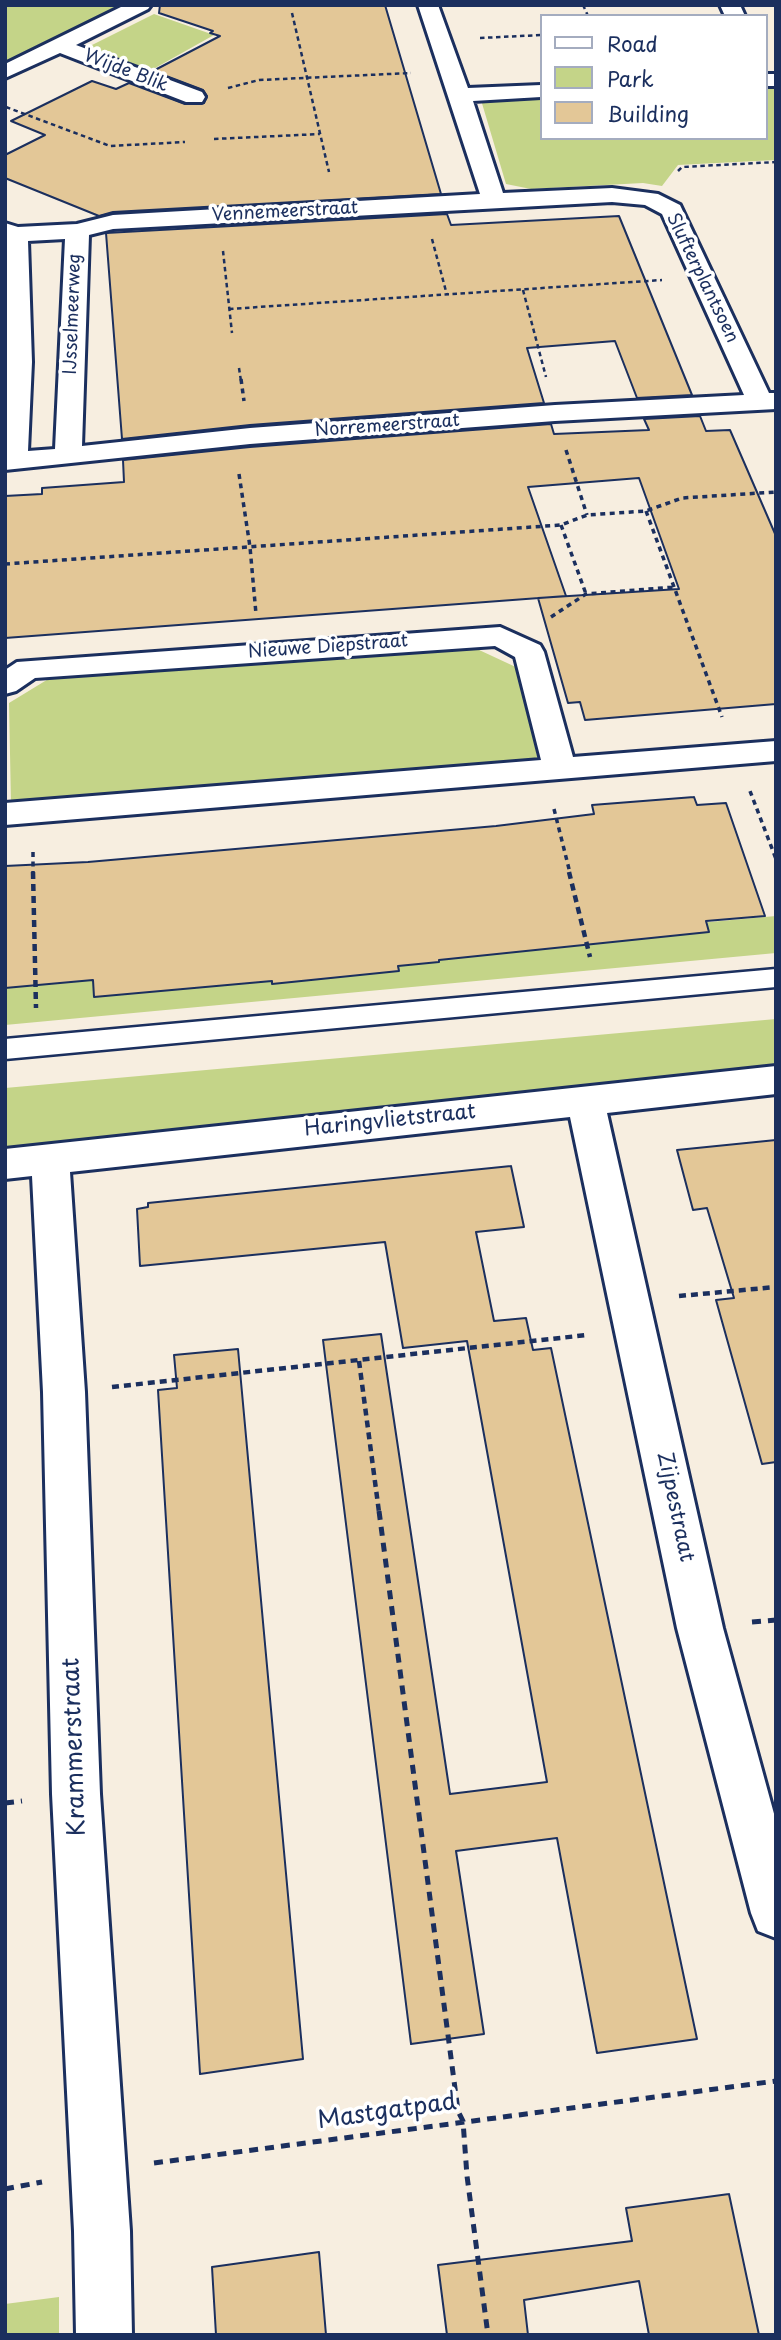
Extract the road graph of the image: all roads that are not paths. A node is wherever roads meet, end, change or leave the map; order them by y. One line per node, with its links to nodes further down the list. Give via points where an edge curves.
1 (141, 5): 3 (street, Wijde Blik)
2 (428, 5): 6 (street)
3 (58, 45): 4 (street, Wijde Blik); 7 (street, Wijde Blik)
4 (5, 72)
5 (540, 91): 6 (street)
6 (460, 95): 8 (street)
7 (194, 97)
8 (494, 200): 9 (street, Vennemeerstraat, via 113,222); 11 (street, Slufterplantsoen, via 612,195 650,199 672,210)
9 (77, 231): 10 (street, IJsselmeerweg); 12 (street, IJsselmeerweg)
10 (11, 232): 13 (street, IJsselmeerweg, via 19,362)
11 (768, 401): 12 (street, Norremeerstraat, via 233,438)
12 (68, 457): 13 (street, Norremeerstraat)
13 (10, 462)
14 (5, 684): 16 (street, Nieuwe Diepstraat, via 28,669 500,636 529,652)
15 (776, 751): 16 (street)
16 (552, 770): 17 (street)
17 (19, 813)
18 (776, 978): 19 (lane)
19 (5, 1049)
20 (776, 1080): 21 (street, Haringvlietstraat)
21 (585, 1099): 22 (street, Haringvlietstraat); 23 (street, Zijpestraat, via 701,1628)
22 (28, 1161): 24 (street, Krammerstraat, via 64,1392 76,1794)
23 (776, 1913)
24 (104, 2335)

